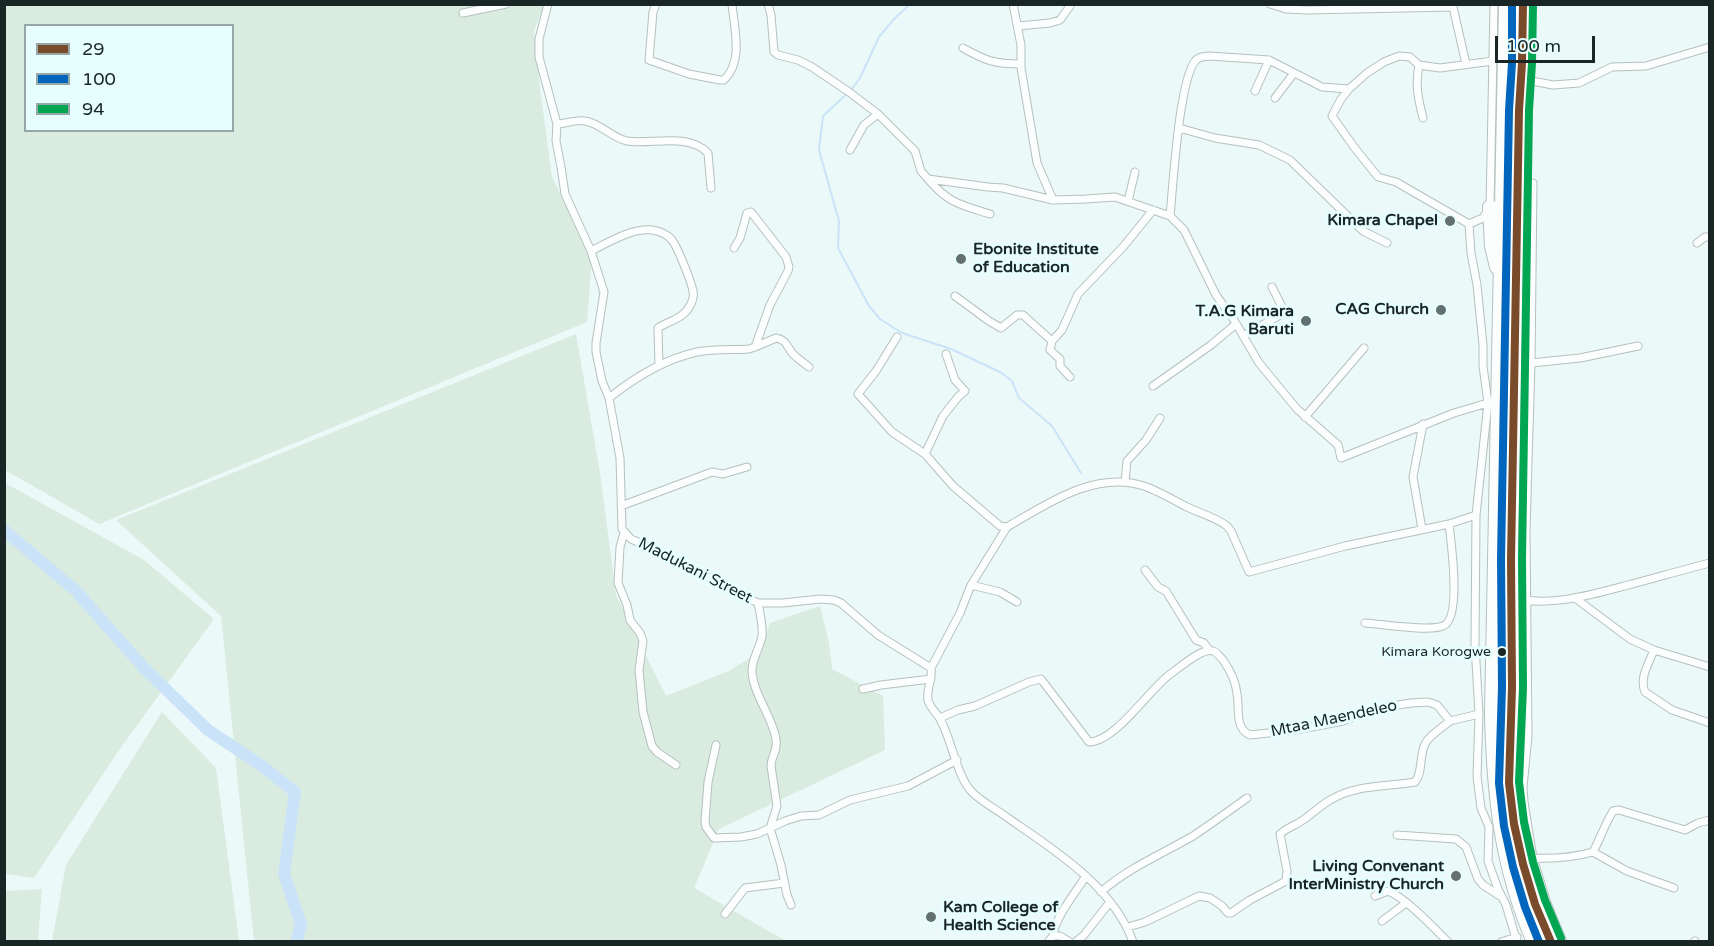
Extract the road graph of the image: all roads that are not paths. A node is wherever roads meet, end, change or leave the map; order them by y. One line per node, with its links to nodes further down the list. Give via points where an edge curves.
1 (506, 4): 13 (street)
2 (548, 4): 29 (street, Madukani Street, via 539,39 539,57)
3 (656, 4): 4 (street, via 649,60 720,80 729,75 735,58)
4 (732, 4)
5 (768, 4): 27 (street, via 774,52 812,67)
6 (1013, 4): 14 (street)
7 (1270, 4): 12 (street, via 1286,9)
8 (1494, 4): 18 (street)
9 (1506, 4): 34 (highway)
10 (1523, 4): 35 (highway)
11 (1070, 6): 14 (street, via 1060,20)
12 (1366, 7): 20 (street, via 1453,7)
13 (463, 13)
14 (1018, 26): 19 (street)
15 (1710, 47): 23 (street, via 1646,66 1612,67 1579,83)
16 (963, 48): 19 (street, via 984,60)
17 (1269, 60): 22 (street); 25 (street); 30 (street, via 1209,56 1197,59 1185,90)
18 (1493, 61): 20 (street); 34 (street)
19 (1022, 64): 37 (street, via 1037,163)
20 (1466, 64): 21 (street, via 1440,68)
21 (1419, 65): 24 (street, via 1410,57 1399,56 1367,73); 28 (street, via 1416,80)
22 (1294, 73): 24 (street, via 1322,87); 26 (street)
23 (1532, 81)
24 (1349, 89): 43 (street, via 1332,116 1378,177 1396,182)
25 (1255, 91)
26 (1275, 98)
27 (878, 114): 31 (street, via 864,125); 33 (street, via 915,151)
28 (1423, 118)
29 (557, 124): 36 (street, via 588,121 625,141 675,141 696,146 708,153); 48 (street, Madukani Street, via 565,194)
30 (1179, 128): 42 (street); 45 (street, via 1259,145 1284,156 1363,231)
31 (850, 150)
32 (1135, 172): 38 (street)
33 (928, 179): 37 (street, via 1003,188); 41 (street, via 954,202)
34 (1497, 186): 35 (street); 39 (street); 50 (highway)
35 (1518, 186): 60 (street, via 1533,183); 83 (highway, via 1511,559)
36 (711, 188)
37 (1053, 200): 38 (street, via 1115,197)
38 (1128, 201): 40 (street)
39 (1491, 207): 43 (street, via 1483,218); 50 (highway, via 1492,246)
40 (1153, 210): 42 (street); 55 (street, via 1078,294 1062,330)
41 (990, 214)
42 (1170, 216): 52 (street, via 1184,230 1216,295)
43 (1468, 224): 66 (street, via 1483,366)
44 (1710, 237): 46 (street)
45 (1386, 243)
46 (1697, 243)
47 (734, 248): 57 (street, via 747,213 751,212 788,262 788,271)
48 (591, 251): 61 (street, via 641,230 658,231 673,241 693,298 687,312 658,328); 65 (street, Madukani Street, via 604,292 596,352)
49 (1272, 287): 53 (street, via 1283,309 1280,315)
50 (1501, 287): 66 (highway)
51 (955, 296): 55 (street, via 1001,328 1017,315 1023,315)
52 (1236, 324): 53 (street); 64 (street)
53 (1243, 336): 67 (street, via 1268,374)
54 (897, 337): 70 (street, via 858,394 892,432)
55 (1052, 341): 63 (street, via 1050,350)
56 (1638, 346): 60 (street)
57 (754, 347): 61 (street, via 695,353); 62 (street, via 780,338)
58 (1364, 348): 67 (street)
59 (946, 354): 70 (street, via 955,380 965,391 944,416)
60 (1531, 363): 83 (street)
61 (659, 366): 65 (street)
62 (809, 368)
63 (1070, 376)
64 (1153, 386)
65 (609, 398): 73 (street, Madukani Street, via 620,458)
66 (1493, 403): 69 (street); 74 (street); 125 (highway, via 1495,779 1507,864)
67 (1305, 417): 69 (street, via 1338,445 1341,458)
68 (1160, 418): 72 (street, via 1127,461)
69 (1423, 424): 77 (street, via 1413,477)
70 (925, 454): 76 (street, via 975,507)
71 (747, 467): 73 (street, via 723,474 712,472)
72 (1125, 482): 76 (street, via 1109,482 1056,498); 77 (street, via 1144,486 1227,526 1250,572)
73 (621, 506): 78 (street, Madukani Street)
74 (1476, 515): 75 (street); 93 (street)
75 (1449, 524): 77 (street); 86 (street, via 1454,596 1448,623 1417,628)
76 (1007, 527): 81 (street)
77 (1422, 529)
78 (624, 533): 85 (street, Madukani Street); 99 (street, via 618,583 630,620 643,641 639,670 643,712 652,746)
79 (1710, 563): 82 (street)
80 (1145, 570): 87 (street, via 1166,591 1196,640)
81 (970, 585): 84 (street, via 1000,592); 90 (street)
82 (1575, 598): 83 (street); 88 (street, via 1630,639)
83 (1520, 600): 105 (highway, via 1509,767 1515,830)
84 (1017, 602)
85 (758, 603): 90 (street, Madukani Street, via 834,600 878,635); 102 (street, via 762,634 752,671 776,747 771,766 777,806)
86 (1365, 623)
87 (1209, 650): 94 (street, via 1164,679 1120,725 1093,742 1089,742 1041,679); 95 (street, Mtaa Maendeleo, via 1220,657 1232,675 1238,694 1239,721 1247,734 1296,730 1411,703 1437,705)
88 (1654, 650): 89 (street); 96 (street, via 1643,678 1644,690 1672,710)
89 (1710, 667)
90 (931, 668): 91 (street)
91 (931, 679): 92 (street); 94 (street, via 927,698)
92 (863, 689)
93 (1479, 714): 95 (street); 111 (street, via 1479,795 1489,827 1488,861)
94 (939, 718): 98 (street)
95 (1450, 721): 117 (street, via 1423,747 1416,782 1365,787 1342,794 1280,834 1286,881 1232,913 1210,898 1198,897)
96 (1710, 723)
97 (716, 745): 102 (street, via 706,802 709,833 714,838 741,837)
98 (957, 760): 102 (street, via 908,786 850,800 819,815 785,820); 106 (street, via 973,793)
99 (676, 765)
100 (1247, 798): 109 (street, via 1194,835 1131,869)
101 (1710, 820): 104 (street, via 1685,830 1613,811)
102 (770, 828): 107 (street)
103 (1398, 835): 111 (street, via 1456,839 1466,847 1478,879)
104 (1593, 852): 105 (street); 108 (street, via 1627,871)
105 (1527, 857): 126 (highway, via 1534,900); 127 (street)
106 (1086, 876): 109 (street); 118 (street)
107 (784, 883): 114 (street); 115 (street, via 745,888)
108 (1674, 888)
109 (1101, 892): 112 (street)
110 (1375, 896): 113 (street, via 1388,891)
111 (1503, 897): 119 (street)
112 (1110, 902): 117 (street); 121 (street)
113 (1406, 903): 116 (street); 123 (street)
114 (791, 905)
115 (725, 914)
116 (1382, 921)
117 (1128, 927): 122 (street)
118 (1050, 939): 120 (street, via 1060,936)
119 (1517, 939): 124 (street)
120 (1070, 942)
121 (1076, 942)
122 (1134, 942)
123 (1448, 942)
124 (1501, 942)
125 (1534, 942)
126 (1551, 942)
127 (1563, 942)

